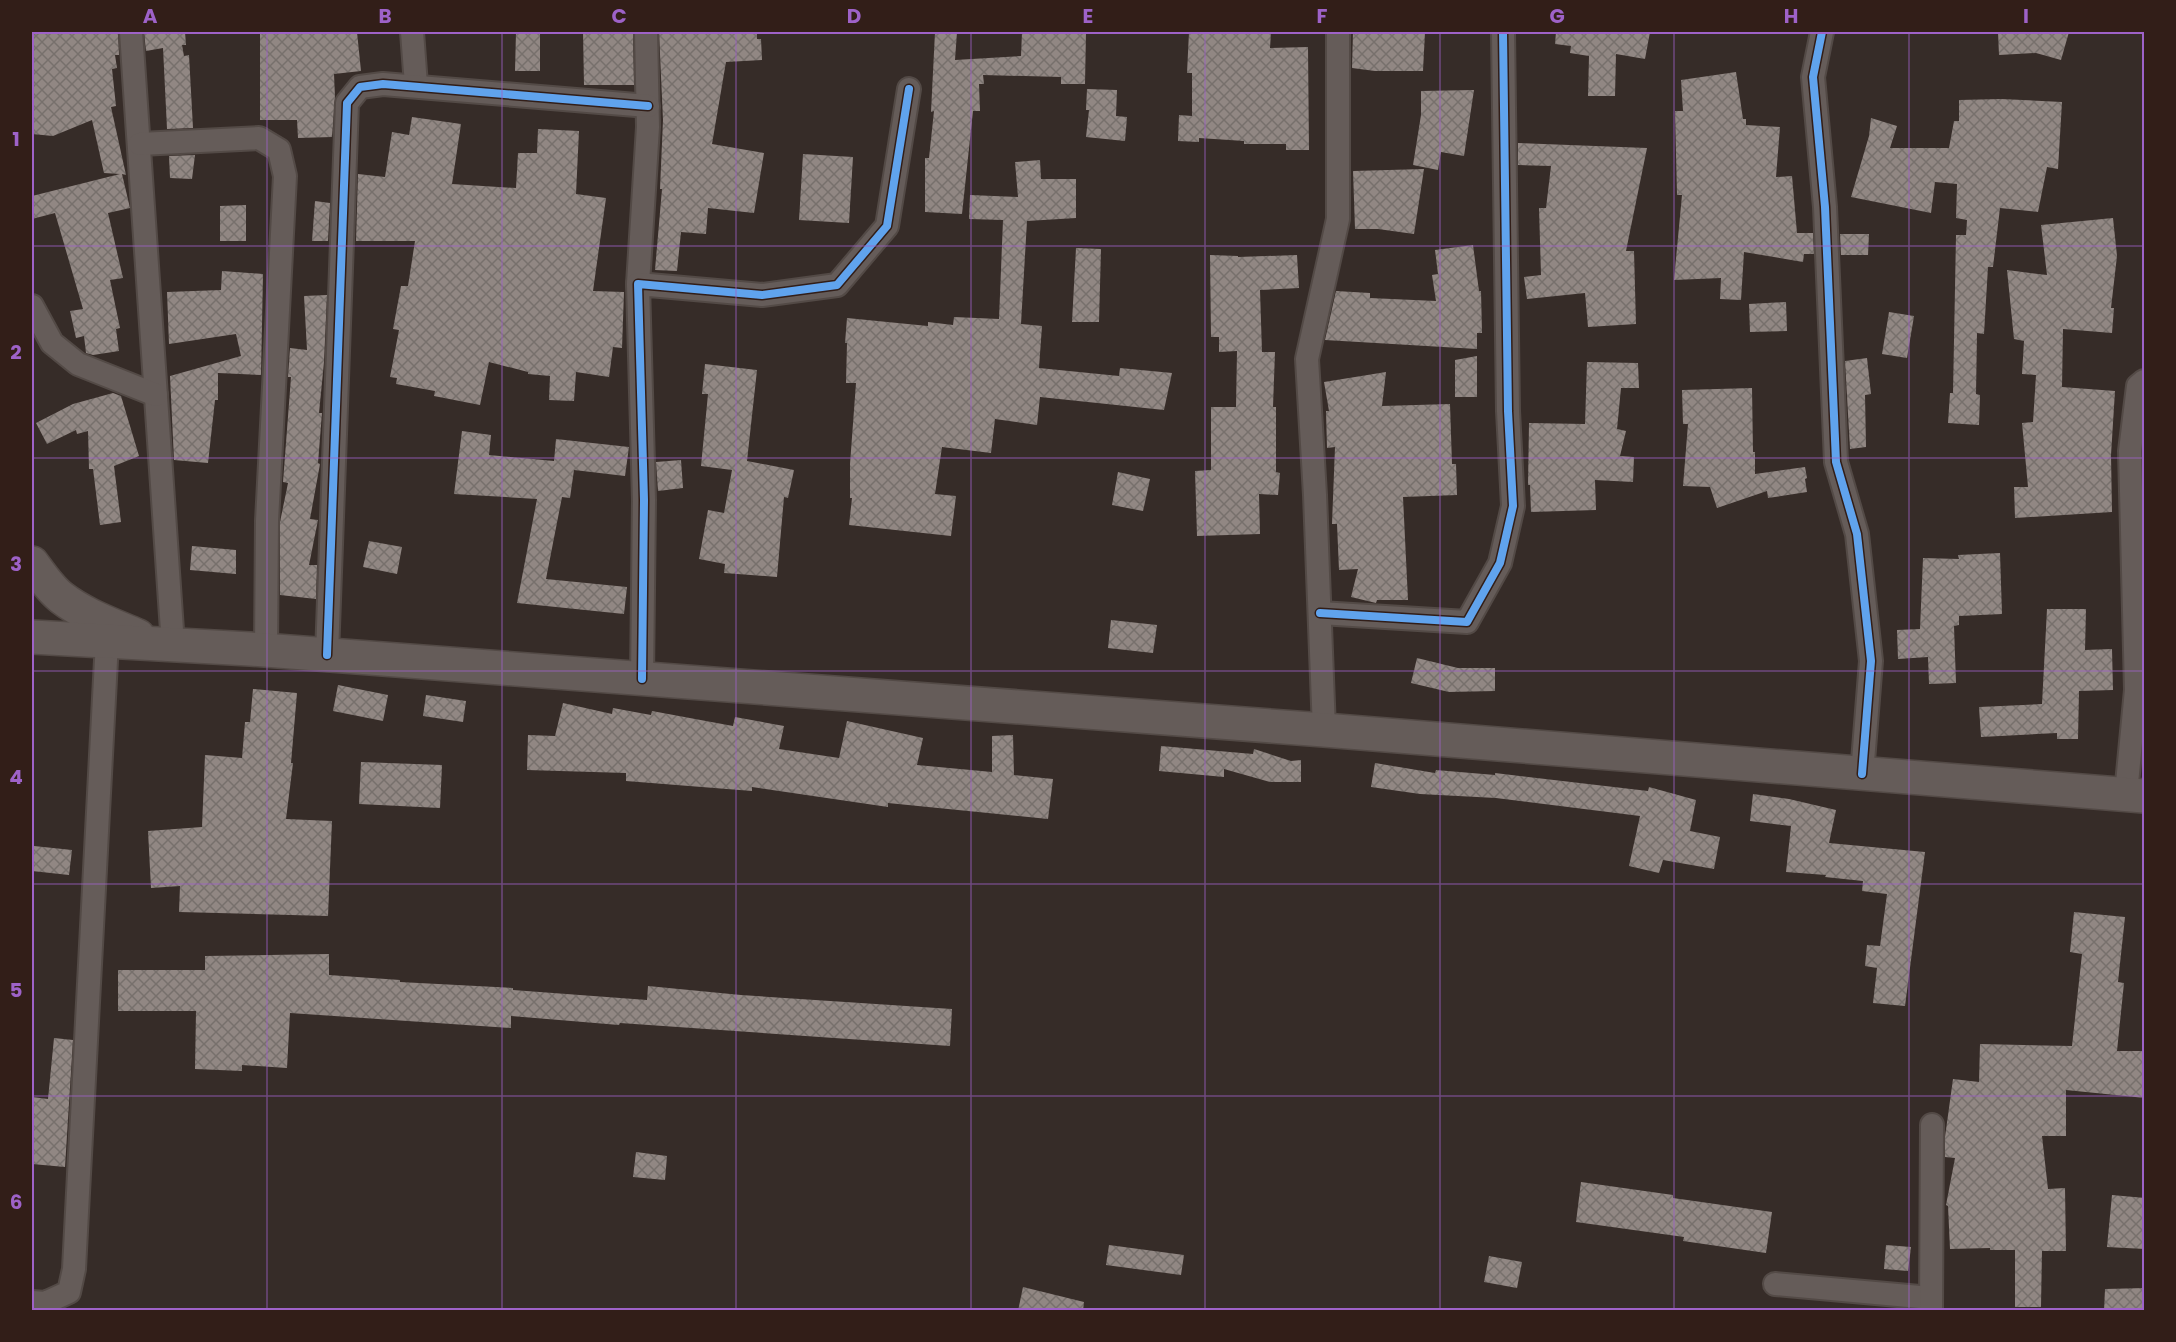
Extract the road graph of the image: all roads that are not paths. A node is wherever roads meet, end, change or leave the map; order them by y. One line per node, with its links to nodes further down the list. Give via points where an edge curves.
1 (131, 32): 10 (street)
2 (412, 32): 7 (street)
3 (646, 32): 9 (street)
4 (1338, 32): 16 (street, via 1338,219 1307,359)
5 (1503, 32): 16 (street, via 1513,506 1500,563 1467,622)
6 (1822, 32): 24 (street, via 1814,77 1836,462 1857,534 1871,662)
7 (416, 86): 9 (street); 21 (street, via 360,87 347,103)
8 (909, 89): 11 (street, via 887,226 837,285 762,295)
9 (648, 106): 11 (street)
10 (140, 144): 14 (street); 20 (street, via 259,138 279,150 285,176 267,521)
11 (638, 284): 22 (street, via 644,500)
12 (32, 306): 14 (street, via 52,343 78,364)
13 (2145, 381): 25 (street, via 2138,386 2130,451)
14 (156, 395): 19 (street)
15 (32, 563): 19 (main road, via 63,598 107,622)
16 (1320, 614): 23 (street)
17 (32, 637): 18 (main road)
18 (107, 641): 19 (main road); 28 (street, via 74,1269 69,1292 45,1303)
19 (165, 644): 20 (main road)
20 (266, 650): 21 (main road)
21 (327, 655): 22 (main road)
22 (642, 679): 23 (main road)
23 (1324, 730): 24 (main road)
24 (1862, 774): 25 (main road)
25 (2135, 795)
26 (1932, 1125): 29 (street)
27 (1775, 1284): 29 (street)
28 (32, 1302)
29 (1931, 1304)

